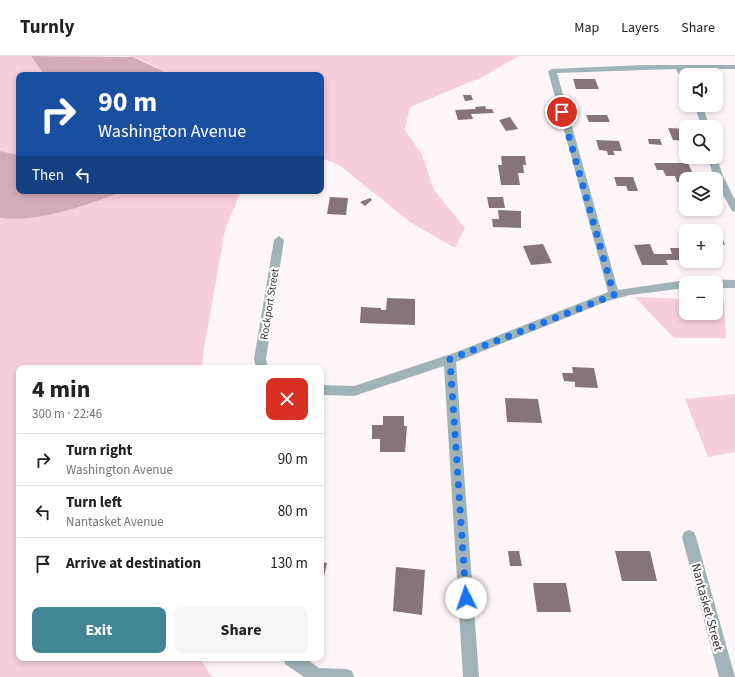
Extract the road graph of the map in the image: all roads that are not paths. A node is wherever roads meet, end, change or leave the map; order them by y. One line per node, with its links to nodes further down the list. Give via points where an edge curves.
1 (735, 67): 2 (street)
2 (679, 68): 9 (street, via 552,71)
3 (715, 164): 4 (street, via 718,176)
4 (735, 209)
5 (279, 240): 11 (street, Rockport Street, via 260,359)
6 (723, 284): 7 (street)
7 (735, 284)
8 (679, 285): 9 (street)
9 (614, 295): 10 (street)
10 (450, 359): 12 (street, via 354,391); 16 (street)
11 (261, 365)
12 (324, 390)
13 (690, 537): 17 (street, Nantasket Street)
14 (295, 661): 15 (street, via 316,676)
15 (346, 677)
16 (471, 677)
17 (726, 677)

